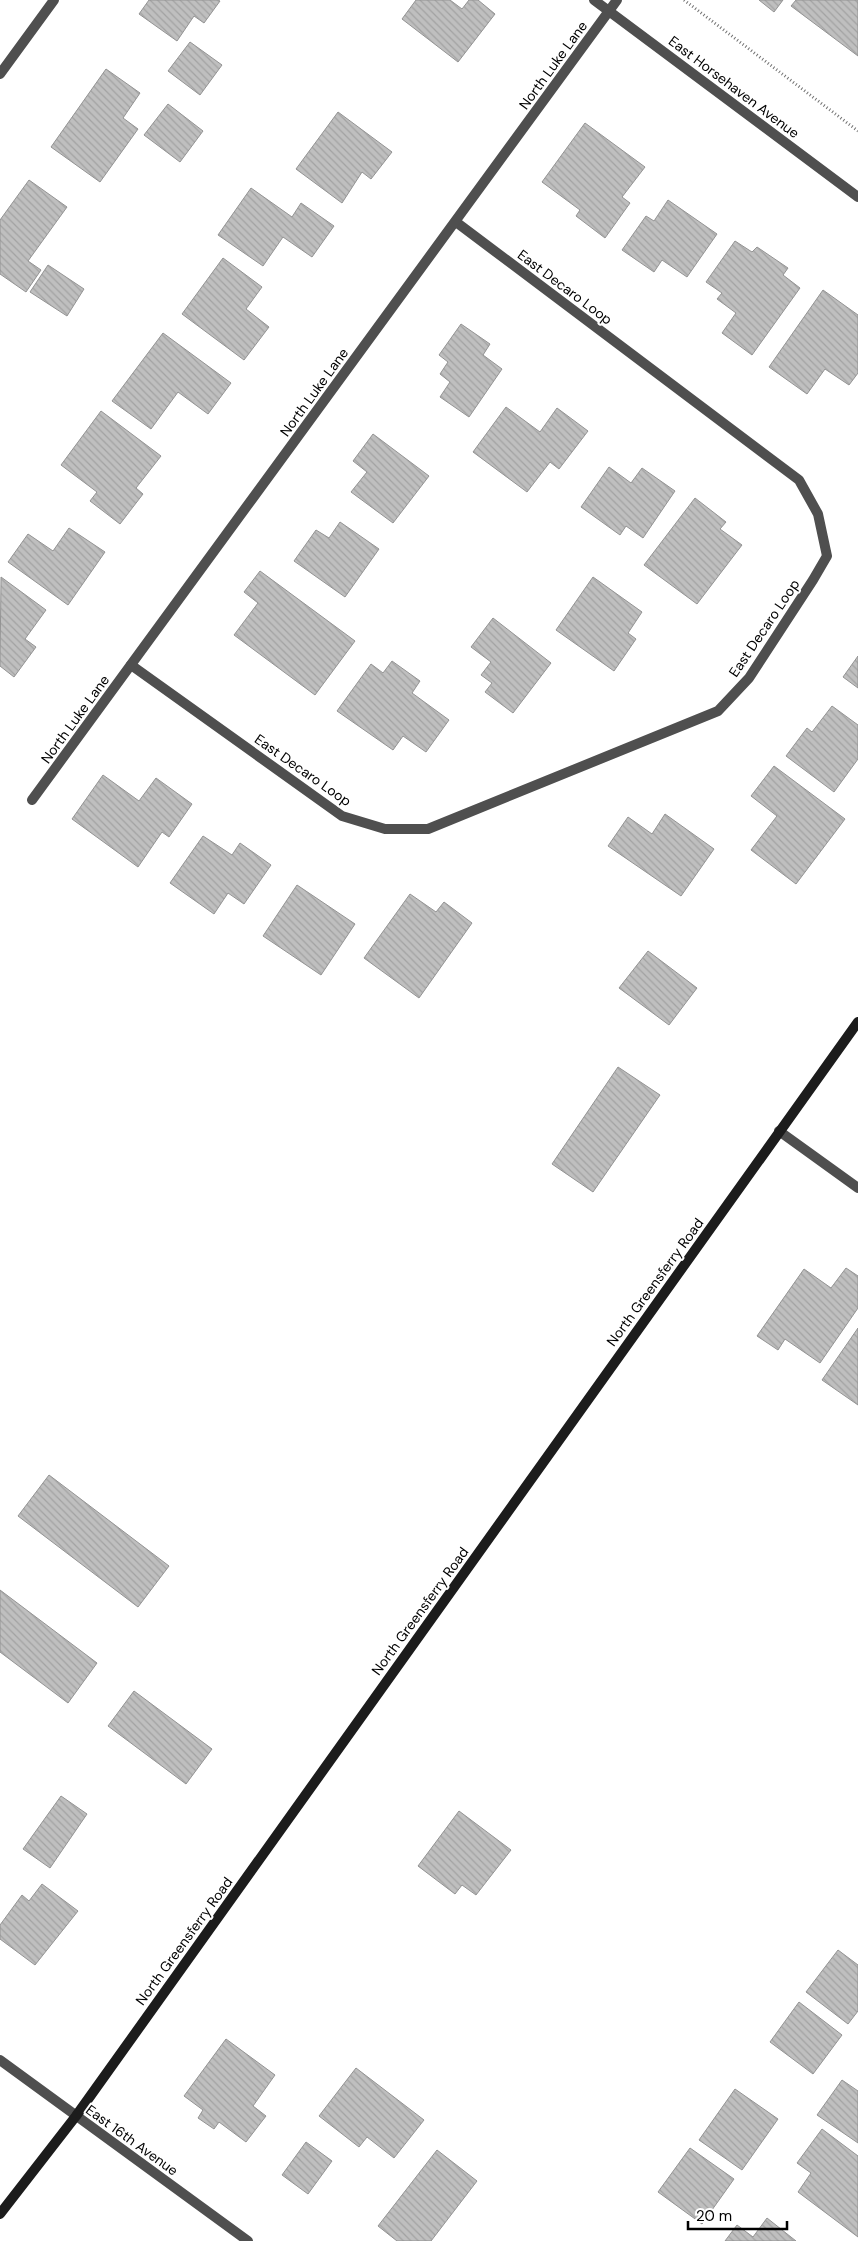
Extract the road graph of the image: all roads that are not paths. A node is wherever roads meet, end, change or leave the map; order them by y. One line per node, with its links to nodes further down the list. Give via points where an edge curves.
1 (54, 0): 5 (street)
2 (594, 0): 4 (street, East Horsehaven Avenue)
3 (617, 0): 4 (street, North Luke Lane)
4 (609, 11): 6 (street, East Horsehaven Avenue); 7 (street, North Luke Lane)
5 (0, 74)
6 (858, 197)
7 (456, 222): 8 (street, North Luke Lane); 8 (street, East Decaro Loop, via 799,480 818,514 827,556 749,678 718,711 673,730 428,829 386,829 342,816)
8 (131, 665): 9 (street, North Luke Lane)
9 (32, 800)
10 (858, 1022): 11 (main road, North Greensferry Road)
11 (780, 1131): 12 (street); 14 (main road, North Greensferry Road)
12 (858, 1188)
13 (0, 2060): 14 (street, East 16th Avenue)
14 (76, 2116): 15 (main road, North Greensferry Road); 16 (street, East 16th Avenue)
15 (0, 2214)
16 (248, 2241)

